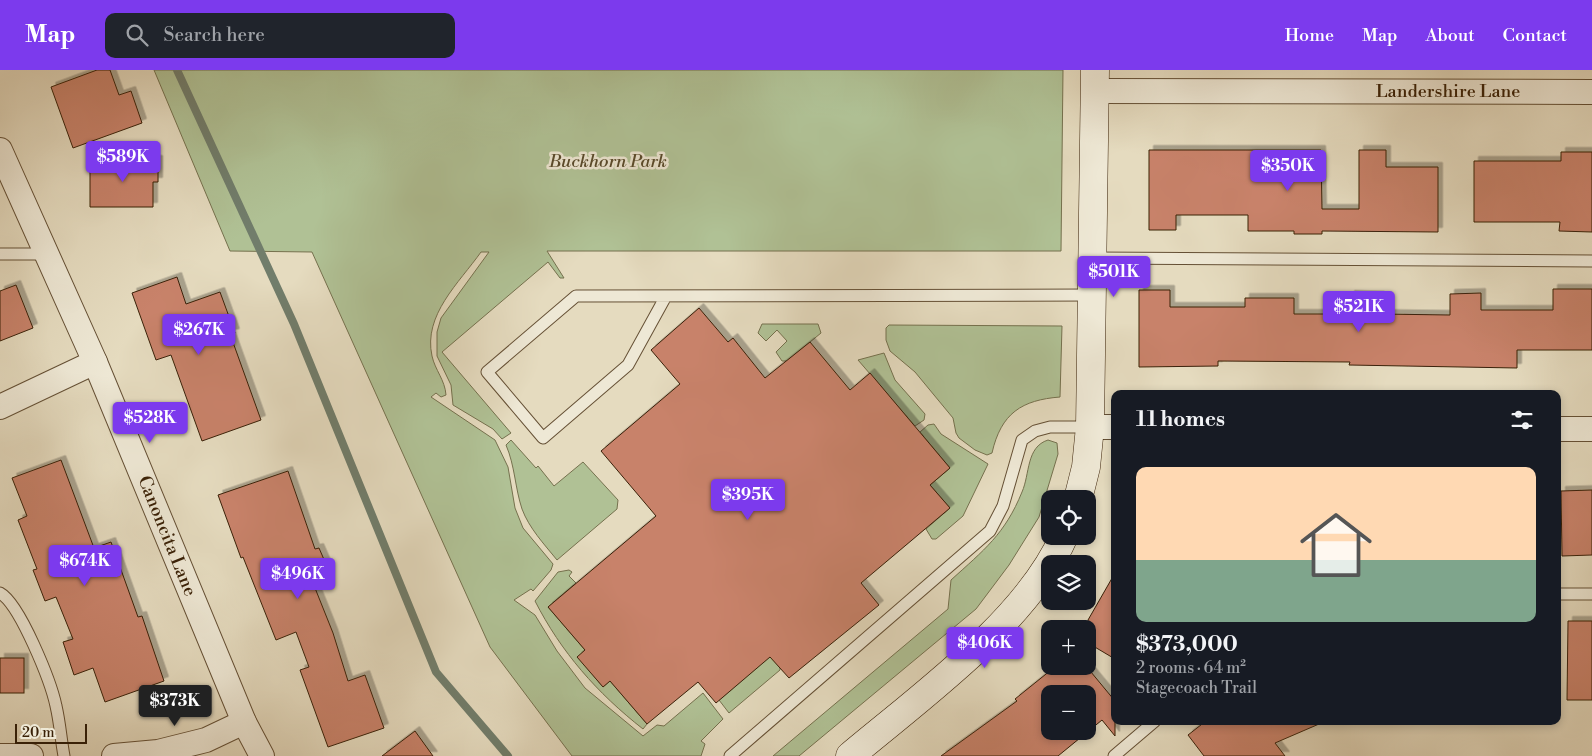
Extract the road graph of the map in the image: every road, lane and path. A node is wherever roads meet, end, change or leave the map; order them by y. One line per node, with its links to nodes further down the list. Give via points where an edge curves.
1 (1095, 80): 2 (street, Landershire Lane); 6 (street)
2 (1592, 92)
3 (0, 150): 5 (street, Canoncita Lane)
4 (0, 254): 5 (lane)
5 (47, 254): 10 (street, Canoncita Lane)
6 (1092, 258): 7 (lane); 8 (street)
7 (1592, 261)
8 (1092, 295): 9 (lane); 12 (street)
9 (666, 296): 9 (lane, via 576,296 487,372 543,438 628,365)
10 (96, 362): 11 (street); 20 (street, Canoncita Lane)
11 (0, 407)
12 (1102, 427): 15 (street); 27 (lane, via 1050,427 1035,431 1022,440 1003,506 990,531)
13 (1561, 429): 14 (street)
14 (1592, 429)
15 (1080, 490)
16 (1059, 545): 28 (street, via 1040,578 1011,615)
17 (0, 594): 24 (lane, via 21,617 45,676 56,705)
18 (1561, 594): 19 (lane)
19 (1592, 594)
20 (244, 722): 25 (street, via 196,742 158,752); 26 (street, Canoncita Lane)
21 (1151, 725): 29 (lane)
22 (0, 756): 23 (street)
23 (30, 756)
24 (64, 756)
25 (114, 756)
26 (262, 756)
27 (730, 756)
28 (850, 756)
29 (1114, 756)

